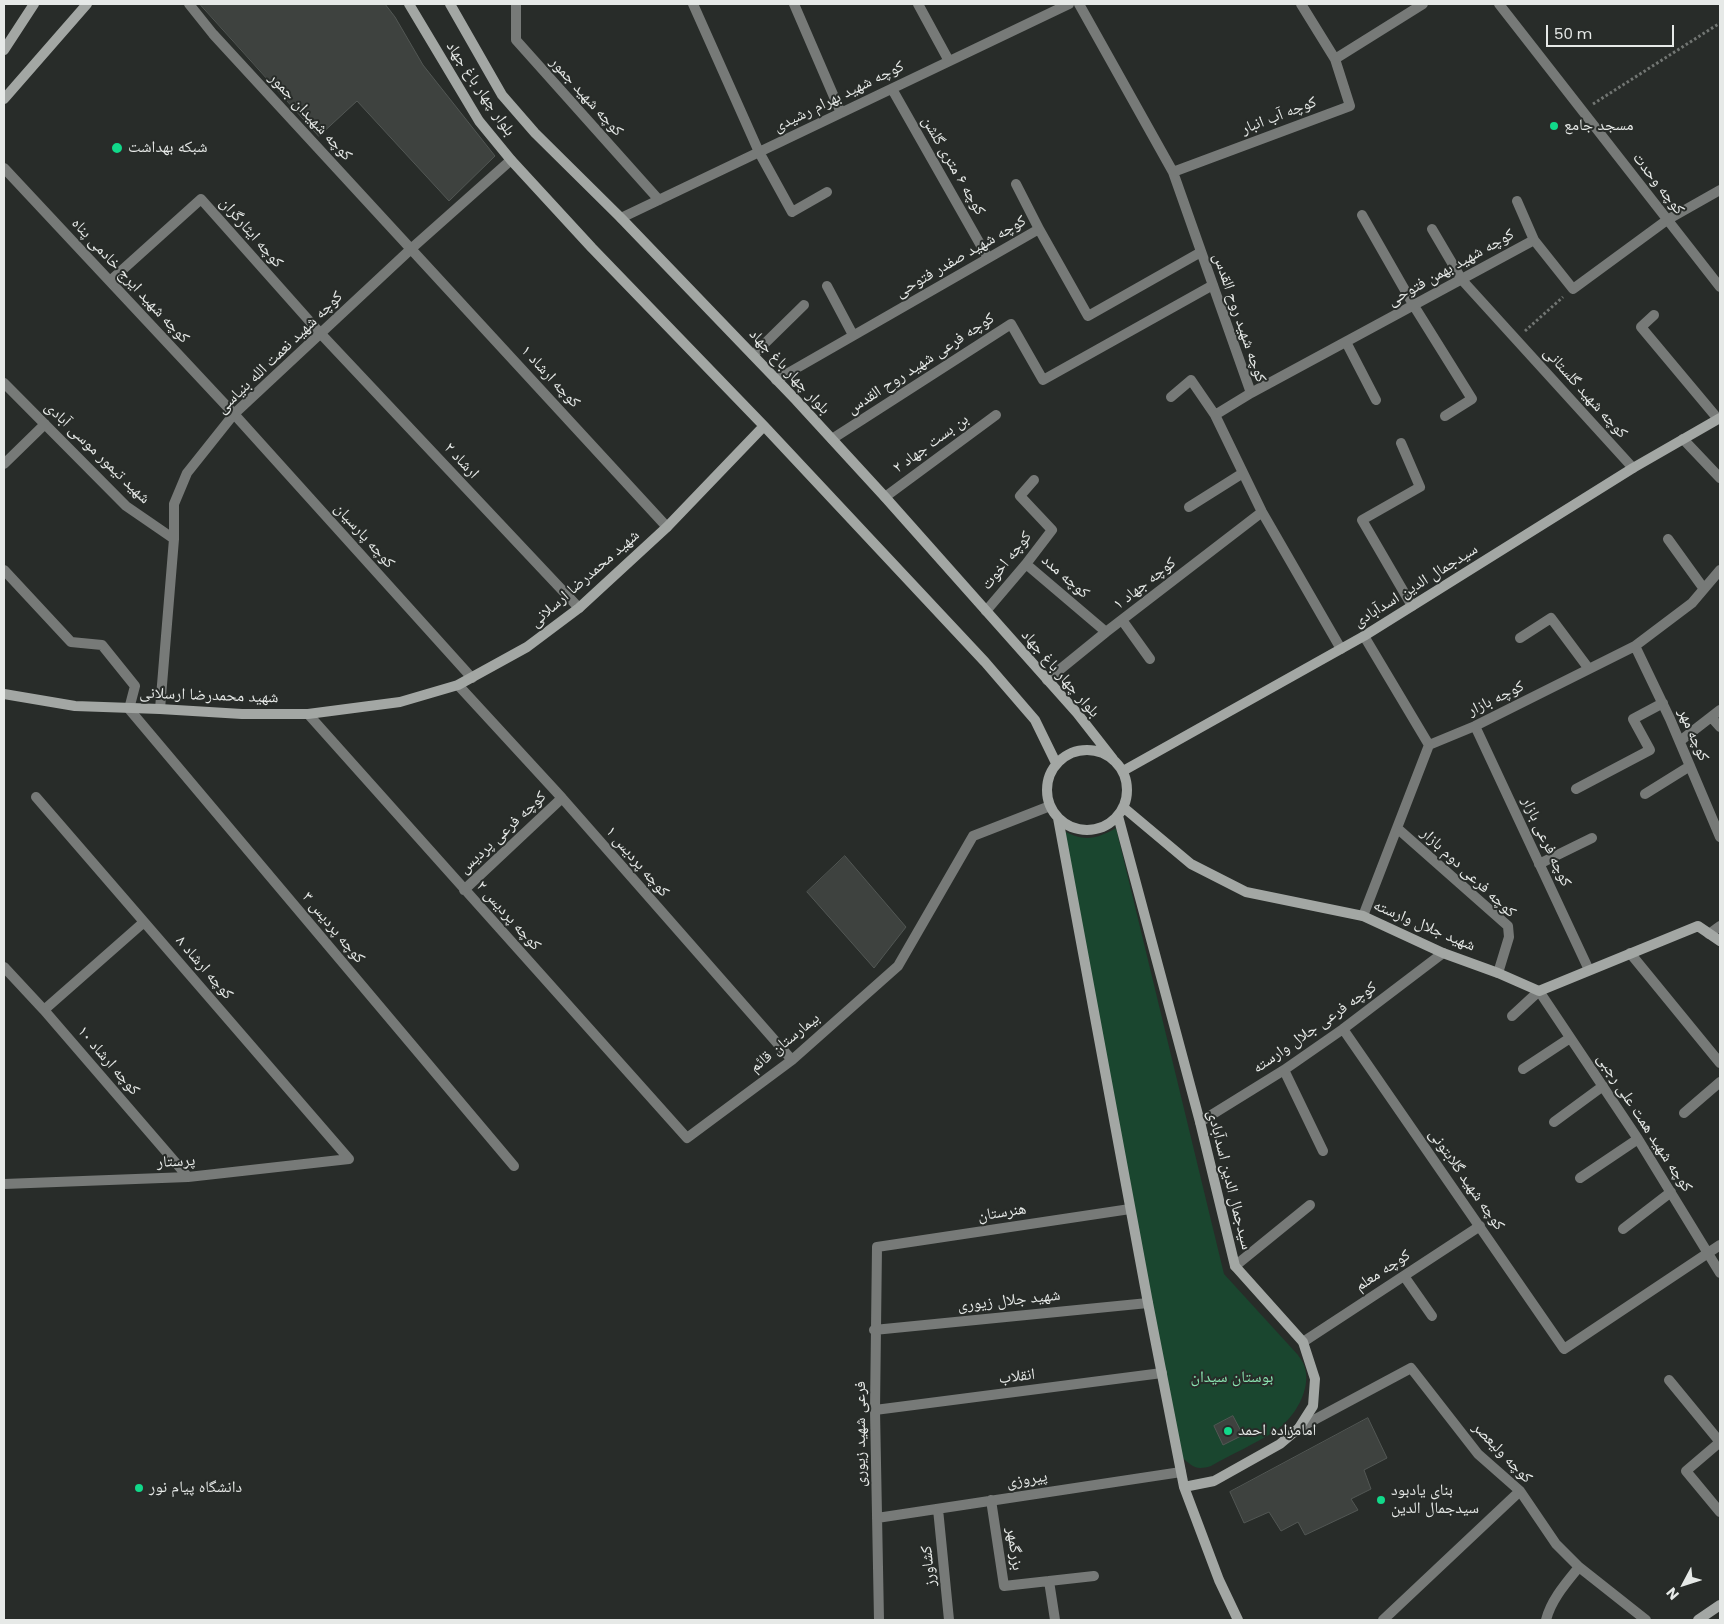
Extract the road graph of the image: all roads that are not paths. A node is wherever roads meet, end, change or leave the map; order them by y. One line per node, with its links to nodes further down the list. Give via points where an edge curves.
1 (34, 4): 15 (street)
2 (87, 4): 19 (street)
3 (189, 4): 36 (street, کوچه شهیدان جمور, via 212,34)
4 (409, 4): 22 (street, بلوار چهار باغ جهاد, via 479,121)
5 (450, 4): 31 (street, بلوار چهار باغ جهاد, via 502,95 535,133)
6 (516, 4): 28 (street, کوچه شهید جمور, via 516,40)
7 (693, 4): 21 (street)
8 (794, 4): 20 (street)
9 (918, 4): 17 (street)
10 (1069, 4): 17 (street, کوچه شهید بهرام رشیدی)
11 (1079, 4): 24 (street, کوچه شهید روح القدس)
12 (1301, 4): 16 (street, کوچه آب انبار)
13 (1423, 4): 16 (street)
14 (1499, 4): 32 (street, کوچه وحدت)
15 (4, 50)
16 (1335, 59): 24 (street, کوچه آب انبار, via 1350,106)
17 (949, 62): 18 (street, کوچه شهید بهرام رشیدی)
18 (892, 89): 20 (street, کوچه شهید بهرام رشیدی); 38 (street, کوچه ۶ متری گلشن)
19 (4, 99)
20 (841, 113): 21 (street, کوچه شهید بهرام رشیدی)
21 (759, 152): 27 (street, via 792,212); 28 (street, کوچه شهید بهرام رشیدی)
22 (510, 160): 36 (street, کوچه شهید نعمت الله بنیاسی); 62 (street, بلوار چهار باغ جهاد)
23 (4, 168): 40 (street, کوچه شهید ایرج خادمی پناه)
24 (1173, 172): 37 (street, کوچه شهید روح القدس)
25 (1016, 184): 33 (street)
26 (1720, 190): 32 (street)
27 (827, 192)
28 (659, 200): 31 (street, کوچه شهید بهرام رشیدی)
29 (1517, 201): 35 (street)
30 (1362, 215): 45 (street)
31 (621, 218): 50 (street, بلوار چهار باغ جهاد)
32 (1667, 220): 35 (street, کوچه شهید بهمن فتوحی, via 1573,289); 43 (street, کوچه وحدت)
33 (1039, 229): 37 (street, کوچه شهید صفدر فتوحی, via 1088,316); 38 (street, کوچه شهید صفدر فتوحی)
34 (1432, 229): 39 (street, کوچه شهید گلستانی)
35 (1534, 240): 39 (street, کوچه شهید بهمن فتوحی)
36 (412, 248): 47 (street, کوچه شهید نعمت الله بنیاسی); 74 (street, کوچه ارشاد ۱)
37 (1201, 252): 41 (street, کوچه شهید روح القدس)
38 (988, 258): 48 (street, کوچه شهید صفدر فتوحی)
39 (1462, 280): 45 (street, کوچه شهید بهمن فتوحی); 67 (street, کوچه شهید گلستانی)
40 (110, 281): 47 (street, کوچه ایثارگران, via 201,199); 56 (street, کوچه شهید ایرج خادمی پناه)
41 (1213, 285): 53 (street, کوچه شهید روح القدس); 64 (street, کوچه فرعی شهید روح القدس, via 1043,380 1011,324)
42 (827, 286): 48 (street)
43 (1720, 287)
44 (804, 305): 50 (street)
45 (1414, 306): 49 (street, کوچه شهید بهمن فتوحی); 59 (street, via 1472,399)
46 (1654, 315): 60 (street, via 1641,327)
47 (321, 334): 56 (street, کوچه شهید نعمت الله بنیاسی); 82 (street, ارشاد ۲)
48 (854, 335): 51 (street, کوچه شهید صفدر فتوحی)
49 (1346, 342): 53 (street, کوچه شهید بهمن فتوحی); 55 (street)
50 (753, 355): 51 (street, بلوار چهار باغ جهاد)
51 (776, 380): 64 (street, بلوار چهار باغ جهاد)
52 (4, 383): 61 (street, شهید تیمور موسی آبادی)
53 (1251, 393): 57 (street, کوچه شهید روح القدس)
54 (1170, 397): 57 (street, via 1191,380)
55 (1376, 400)
56 (234, 414): 76 (street, کوچه شهید نعمت الله بنیاسی, via 187,473 174,504); 92 (street, کوچه پارسیان)
57 (1214, 415): 68 (street)
58 (996, 416): 71 (street, بن بست جهاد ۲)
59 (1445, 416)
60 (1719, 418): 63 (street, سیدجمال الدین اسدآبادی)
61 (45, 424): 66 (street); 76 (street, شهید تیمور موسی آبادی, via 126,506)
62 (764, 426): 74 (street, شهید محمدرضا ارسلانی); 107 (street, بلوار چهار باغ جهاد, via 985,662 1035,720)
63 (1683, 439): 67 (street, سیدجمال الدین اسدآبادی); 69 (street)
64 (832, 440): 71 (street, بلوار چهار باغ جهاد)
65 (1401, 443): 81 (street, via 1420,487 1362,520)
66 (4, 464)
67 (1633, 468): 81 (street, سیدجمال الدین اسدآبادی)
68 (1243, 473): 72 (street); 73 (street)
69 (1720, 478)
70 (1034, 480): 77 (street, کوچه اخوت, via 1020,496 1052,530)
71 (885, 497): 83 (street, بلوار چهار باغ جهاد)
72 (1189, 507)
73 (1262, 512): 84 (street, کوچه جهاد ۱); 89 (street)
74 (667, 527): 82 (street, شهید محمدرضا ارسلانی)
75 (1668, 539): 80 (street)
76 (174, 540): 98 (street, کوچه شهید نعمت الله بنیاسی)
77 (1026, 564): 83 (street, کوچه اخوت); 85 (street, کوچه مدد)
78 (4, 570): 97 (street, via 70,642 102,645 135,686)
79 (1720, 570): 80 (street, کوچه بازار)
80 (1704, 589): 88 (street, کوچه بازار)
81 (1412, 606): 86 (street, سیدجمال الدین اسدآبادی)
82 (579, 608): 92 (street, شهید محمدرضا ارسلانی, via 527,647)
83 (986, 611): 93 (street, بلوار چهار باغ جهاد)
84 (1122, 620): 85 (street, کوچه جهاد ۱); 90 (street)
85 (1106, 632): 93 (street, کوچه جهاد ۱)
86 (1364, 636): 89 (street, سیدجمال الدین اسدآبادی); 105 (street)
87 (1520, 638): 91 (street, via 1551,618)
88 (1635, 646): 91 (street, کوچه بازار); 96 (street, کوچه مهر)
89 (1341, 649): 109 (street, سیدجمال الدین اسدآبادی)
90 (1150, 659)
91 (1589, 669): 102 (street, کوچه بازار)
92 (472, 678): 94 (street, شهید محمدرضا ارسلانی)
93 (1047, 680): 106 (street, بلوار چهار باغ جهاد)
94 (458, 685): 100 (street, شهید محمدرضا ارسلانی, via 400,702); 113 (street, کوچه پردیس ۱)
95 (4, 694): 97 (street, شهید محمدرضا ارسلانی, via 75,706)
96 (1663, 703): 104 (street, کوچه مهر); 110 (street, via 1633,719 1650,750)
97 (129, 709): 98 (street, شهید محمدرضا ارسلانی); 150 (street, کوچه پردیس ۳)
98 (160, 709): 100 (street, شهید محمدرضا ارسلانی)
99 (1720, 710): 101 (street)
100 (308, 714): 121 (street, کوچه پردیس ۲)
101 (1711, 717): 103 (street); 104 (street)
102 (1475, 726): 105 (street, کوچه بازار); 120 (street, کوچه فرعی بازار)
103 (1720, 727)
104 (1680, 741): 108 (street, کوچه مهر)
105 (1429, 745): 117 (street)
106 (1113, 759): 107 (street, via 1102,752 1077,750); 109 (street)
107 (1056, 763): 114 (street, via 1047,784)
108 (1690, 766): 111 (street); 118 (street, کوچه مهر)
109 (1122, 771): 115 (street, via 1127,786)
110 (1576, 789)
111 (1645, 794)
112 (36, 797): 123 (street, کوچه ارشاد ۸)
113 (562, 798): 121 (street, کوچه فرعی پردیس); 137 (street, کوچه پردیس ۱)
114 (1050, 806): 116 (street); 137 (street, بیمارستان قائم, via 973,836 898,966)
115 (1121, 811): 116 (street, via 1108,824 1095,830 1068,826); 122 (street, شهید جلال وارسته, via 1190,864 1246,892); 144 (street, سیدجمال الدین اسدآبادی)
116 (1058, 818): 156 (street)
117 (1397, 828): 122 (street); 131 (street, کوچه فرعی دوم بازار, via 1508,926 1509,937)
118 (1720, 837)
119 (1592, 838): 120 (street)
120 (1539, 864): 130 (street, کوچه فرعی بازار)
121 (464, 890): 146 (street, کوچه پردیس ۲)
122 (1363, 916): 127 (street, شهید جلال وارسته)
123 (144, 922): 133 (street); 149 (street, کوچه ارشاد ۸)
124 (1720, 926): 125 (street)
125 (1709, 934): 126 (street); 128 (street, via 1698,926)
126 (1720, 941)
127 (1443, 953): 131 (street, شهید جلال وارسته); 135 (street, کوچه فرعی جلال وارسته)
128 (1630, 953): 130 (street); 138 (street)
129 (4, 967): 133 (street, کوچه ارشاد ۱۰)
130 (1590, 970): 132 (street)
131 (1498, 973): 132 (street, شهید جلال وارسته)
132 (1539, 991): 134 (street); 136 (street, کوچه شهید همت علی رجبی)
133 (44, 1010): 151 (street, کوچه ارشاد ۱۰)
134 (1512, 1016)
135 (1343, 1029): 140 (street, کوچه فرعی جلال وارسته); 157 (street, کوچه شهید گلابتونی)
136 (1570, 1038): 139 (street); 142 (street, کوچه شهید همت علی رجبی)
137 (792, 1060): 146 (street, بیمارستان قائم)
138 (1720, 1063)
139 (1523, 1069)
140 (1284, 1070): 144 (street, کوچه فرعی جلال وارسته); 148 (street)
141 (1720, 1082): 143 (street)
142 (1602, 1086): 145 (street); 147 (street, کوچه شهید همت علی رجبی)
143 (1684, 1112)
144 (1200, 1122): 162 (street, سیدجمال الدین اسدآبادی)
145 (1554, 1122)
146 (687, 1138)
147 (1638, 1139): 152 (street); 154 (street, کوچه شهید همت علی رجبی)
148 (1323, 1151)
149 (349, 1159): 151 (street, پرستار)
150 (514, 1166)
151 (188, 1177): 153 (street, پرستار)
152 (1580, 1178)
153 (4, 1184)
154 (1671, 1192): 158 (street); 161 (street, کوچه شهید همت علی رجبی)
155 (1310, 1205): 162 (street)
156 (1130, 1209): 160 (street, هنرستان); 165 (street)
157 (1480, 1226): 161 (street, کوچه شهید گلابتونی, via 1564,1349); 164 (street, کوچه معلم)
158 (1623, 1229)
159 (1720, 1245): 161 (street)
160 (877, 1247): 167 (street, فرعی شهید زیوری)
161 (1708, 1253): 163 (street, کوچه شهید همت علی رجبی)
162 (1235, 1266): 168 (street, سیدجمال الدین اسدآبادی)
163 (1720, 1273)
164 (1404, 1276): 166 (street); 168 (street, کوچه معلم)
165 (1148, 1303): 167 (street, شهید جلال زیوری); 169 (street)
166 (1432, 1316)
167 (875, 1330): 171 (street, فرعی شهید زیوری)
168 (1303, 1342): 172 (street, سیدجمال الدین اسدآبادی, via 1315,1380 1312,1406)
169 (1162, 1373): 171 (street, انقلاب); 174 (street)
170 (1669, 1380): 173 (street)
171 (876, 1410): 180 (street, فرعی شهید زیوری)
172 (1299, 1428): 175 (street, سیدجمال الدین اسدآبادی, via 1280,1444 1214,1482); 176 (street, کوچه ولیعصر, via 1411,1368 1478,1454)
173 (1720, 1442): 179 (street, via 1686,1471)
174 (1181, 1472): 175 (street); 177 (street, پیروزی)
175 (1184, 1487): 188 (street, via 1219,1580)
176 (1520, 1491): 181 (street, کوچه ولیعصر, via 1556,1544); 189 (street)
177 (991, 1500): 178 (street, پیروزی); 183 (street, بزرگمهر, via 1004,1586)
178 (938, 1509): 180 (street, پیروزی); 186 (street, کشاورز)
179 (1720, 1512)
180 (877, 1518): 185 (street, فرعی شهید زیوری)
181 (1579, 1567): 190 (street, via 1557,1595); 191 (street, کوچه ولیعصر)
182 (1094, 1576): 183 (street)
183 (1049, 1581): 187 (street)
184 (1720, 1605): 192 (street)
185 (879, 1620)
186 (949, 1620)
187 (1055, 1620)
188 (1238, 1620)
189 (1383, 1620)
190 (1546, 1620)
191 (1646, 1620)
192 (1698, 1620)

